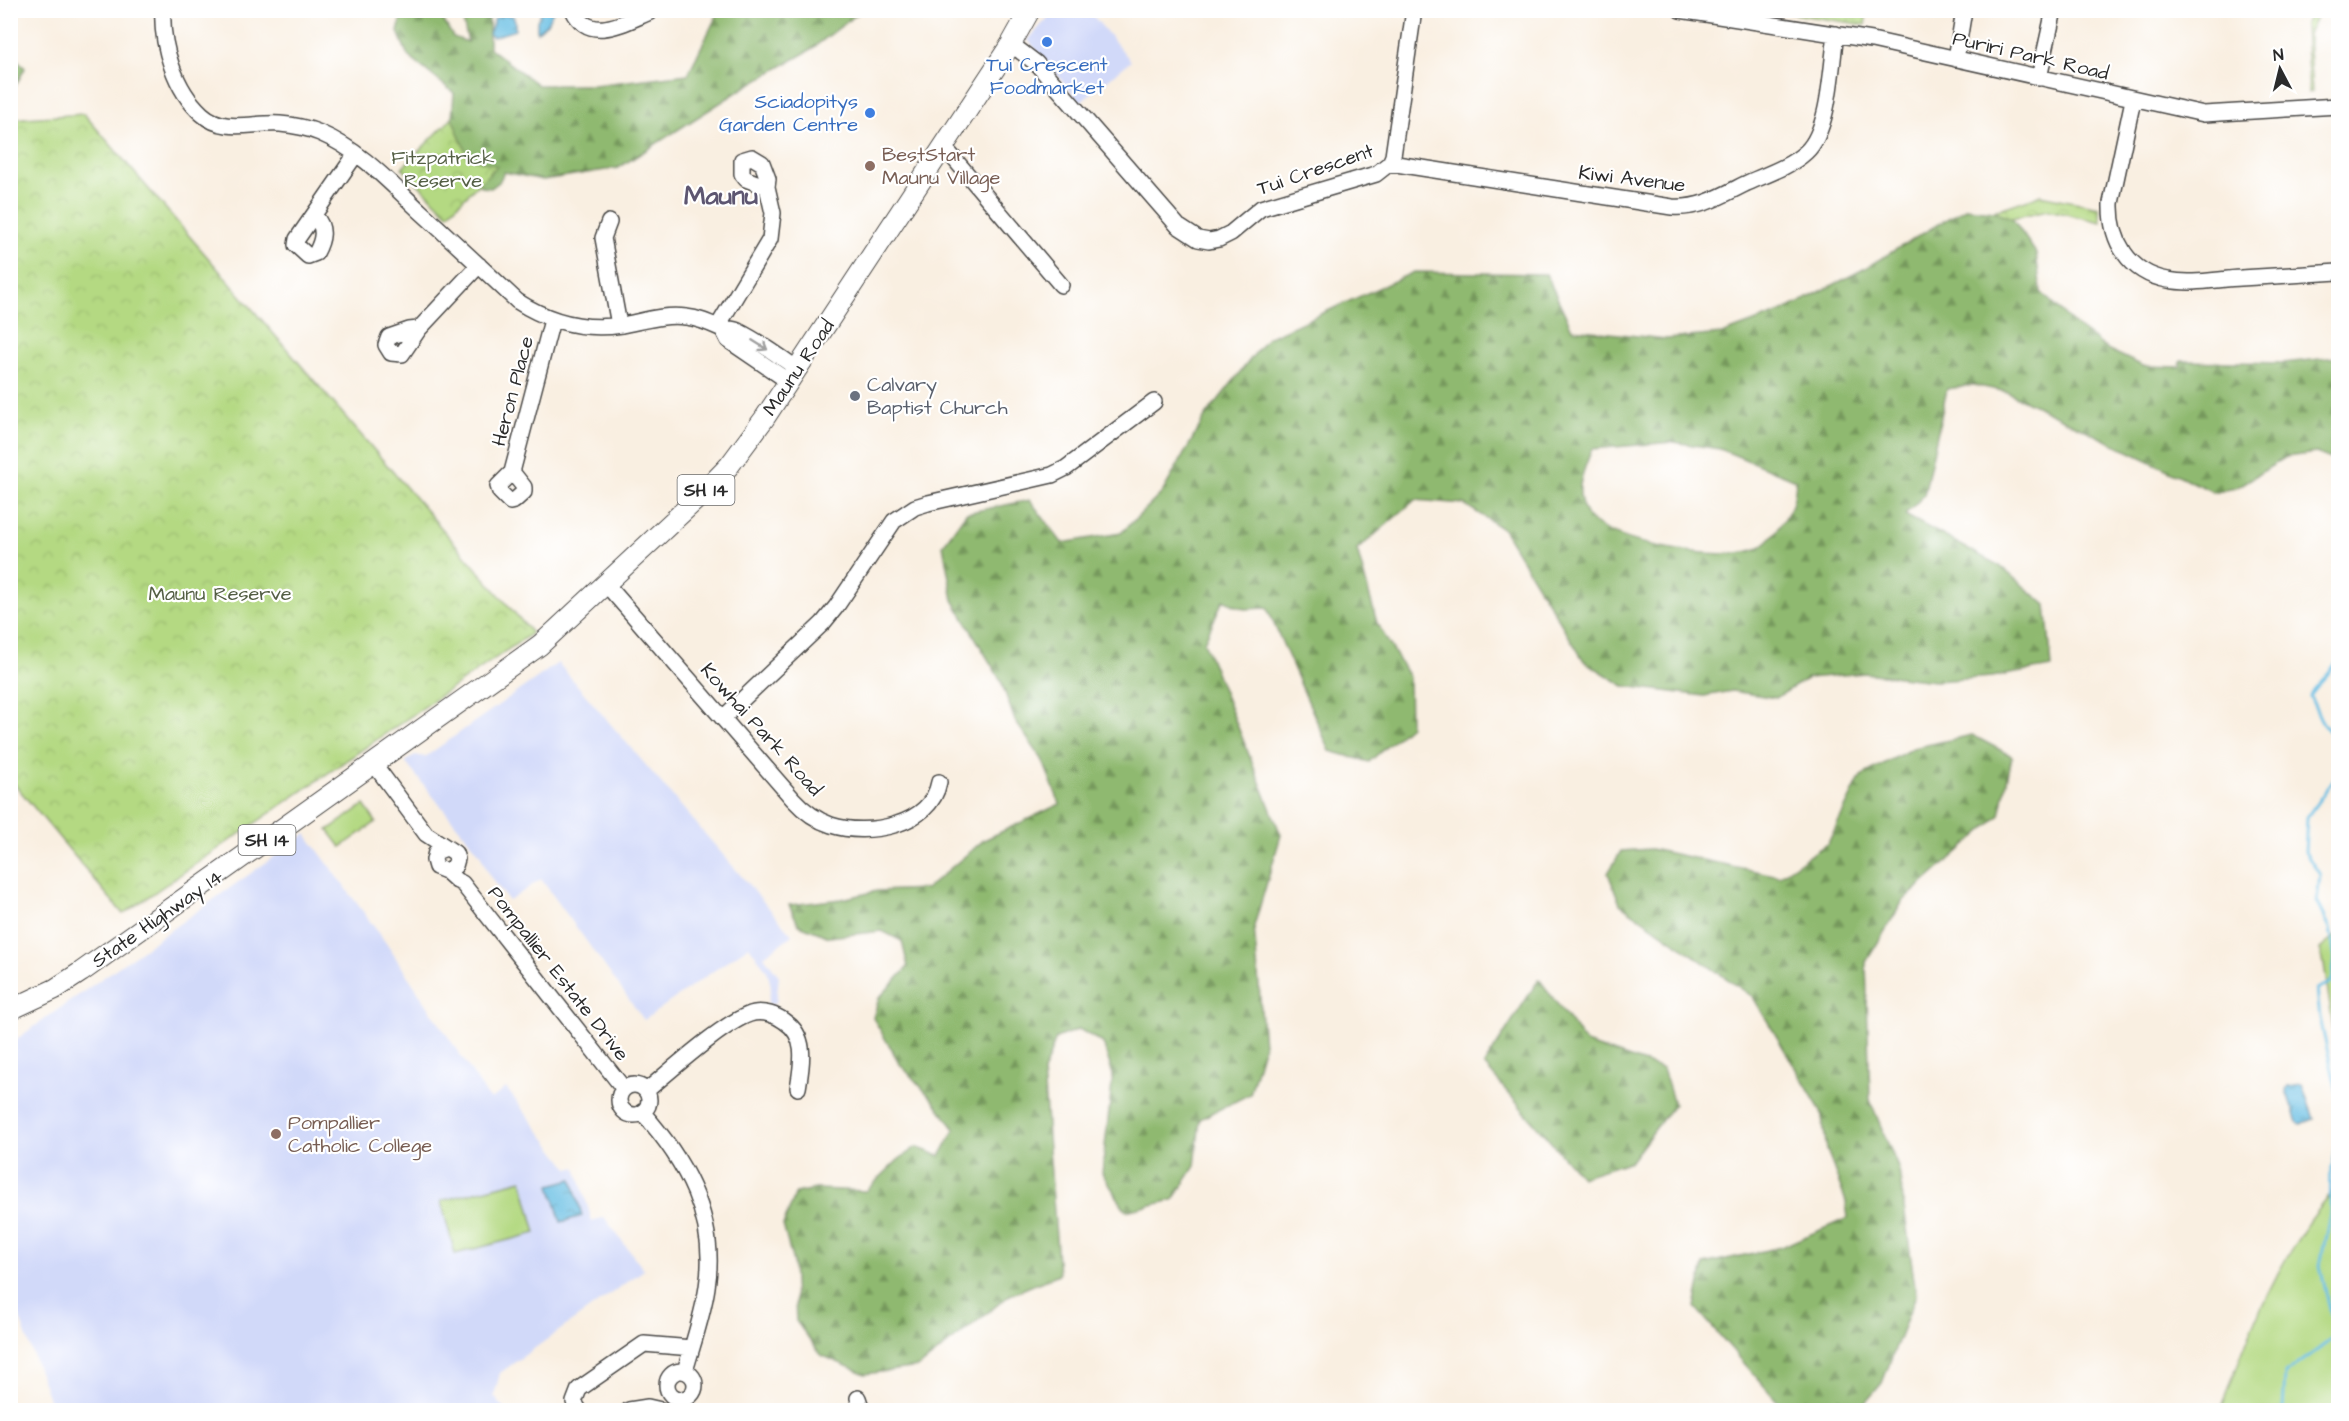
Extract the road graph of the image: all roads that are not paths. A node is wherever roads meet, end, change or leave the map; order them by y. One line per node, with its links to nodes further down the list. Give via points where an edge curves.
1 (163, 10): 16 (street, via 162,29 173,70 200,113 214,123 231,126 300,127)
2 (573, 10): 8 (street, via 581,24 594,29 612,27)
3 (1030, 10): 10 (main road, Maunu Road / SH 14)
4 (1414, 10): 17 (street, Tui Crescent)
5 (1680, 10): 9 (street, Puriri Park Road)
6 (1964, 10): 11 (street)
7 (2054, 10): 12 (street)
8 (650, 12)
9 (1836, 34): 11 (street, Puriri Park Road); 17 (street, Kiwi Avenue, via 1824,116 1815,141 1796,160 1696,206 1672,207)
10 (1011, 44): 15 (main road, Maunu Road / SH 14); 17 (street, Tui Crescent, via 1036,63 1178,226 1198,239 1219,239 1261,208 1376,174)
11 (1956, 59): 12 (street, Puriri Park Road)
12 (2039, 78): 13 (street, Puriri Park Road)
13 (2133, 100): 14 (street, Puriri Park Road, via 2204,114); 22 (street, via 2110,216 2115,240 2130,262 2155,277 2182,282)
14 (2338, 106)
15 (942, 147): 23 (street); 28 (main road, Maunu Road / SH 14)
16 (356, 154): 19 (street); 21 (street)
17 (1390, 163)
18 (766, 187): 26 (street, via 773,213 770,239)
19 (315, 216)
20 (609, 222): 25 (street, via 603,238)
21 (479, 266): 24 (street, via 517,301); 27 (street)
22 (2338, 272)
23 (1061, 285)
24 (552, 320): 25 (street); 30 (street, Heron Place)
25 (619, 325): 26 (street, via 672,316 705,320)
26 (720, 327): 28 (street, via 728,340)
27 (419, 329)
28 (792, 375): 31 (main road, Maunu Road / SH 14, via 729,466)
29 (1154, 402): 33 (street, via 1052,475 903,513 823,623)
30 (512, 472)
31 (606, 584): 32 (main road, Maunu Road / SH 14, via 540,645); 33 (street, Kowhai Park Road)
32 (504, 672): 34 (main road, State Highway 14 / SH 14)
33 (723, 718): 35 (street, Kowhai Park Road, via 803,810 829,825 860,830 890,826 932,802)
34 (374, 764): 36 (street); 38 (main road, State Highway 14 / SH 14, via 81,972)
35 (939, 782)
36 (440, 852): 37 (street, via 455,853); 37 (street, via 436,867)
37 (451, 867): 40 (street, Pompallier Estate Drive, via 462,876 462,883)
38 (10, 1010)
39 (798, 1088): 41 (street, via 803,1051 795,1030 778,1017 754,1013 732,1022)
40 (624, 1089): 41 (street, Pompallier Estate Drive, via 633,1085); 42 (street, Pompallier Estate Drive, via 619,1102 624,1111)
41 (646, 1091): 42 (street, via 648,1100)
42 (642, 1112): 43 (street, Pompallier Estate Drive, via 686,1171 704,1219 709,1271)
43 (692, 1348): 44 (street, Pompallier Estate Drive, via 685,1371 676,1371 667,1381); 45 (street, via 644,1344 579,1389 574,1402)
44 (674, 1405)
45 (579, 1410)
46 (628, 1410): 47 (street)
47 (661, 1410)

